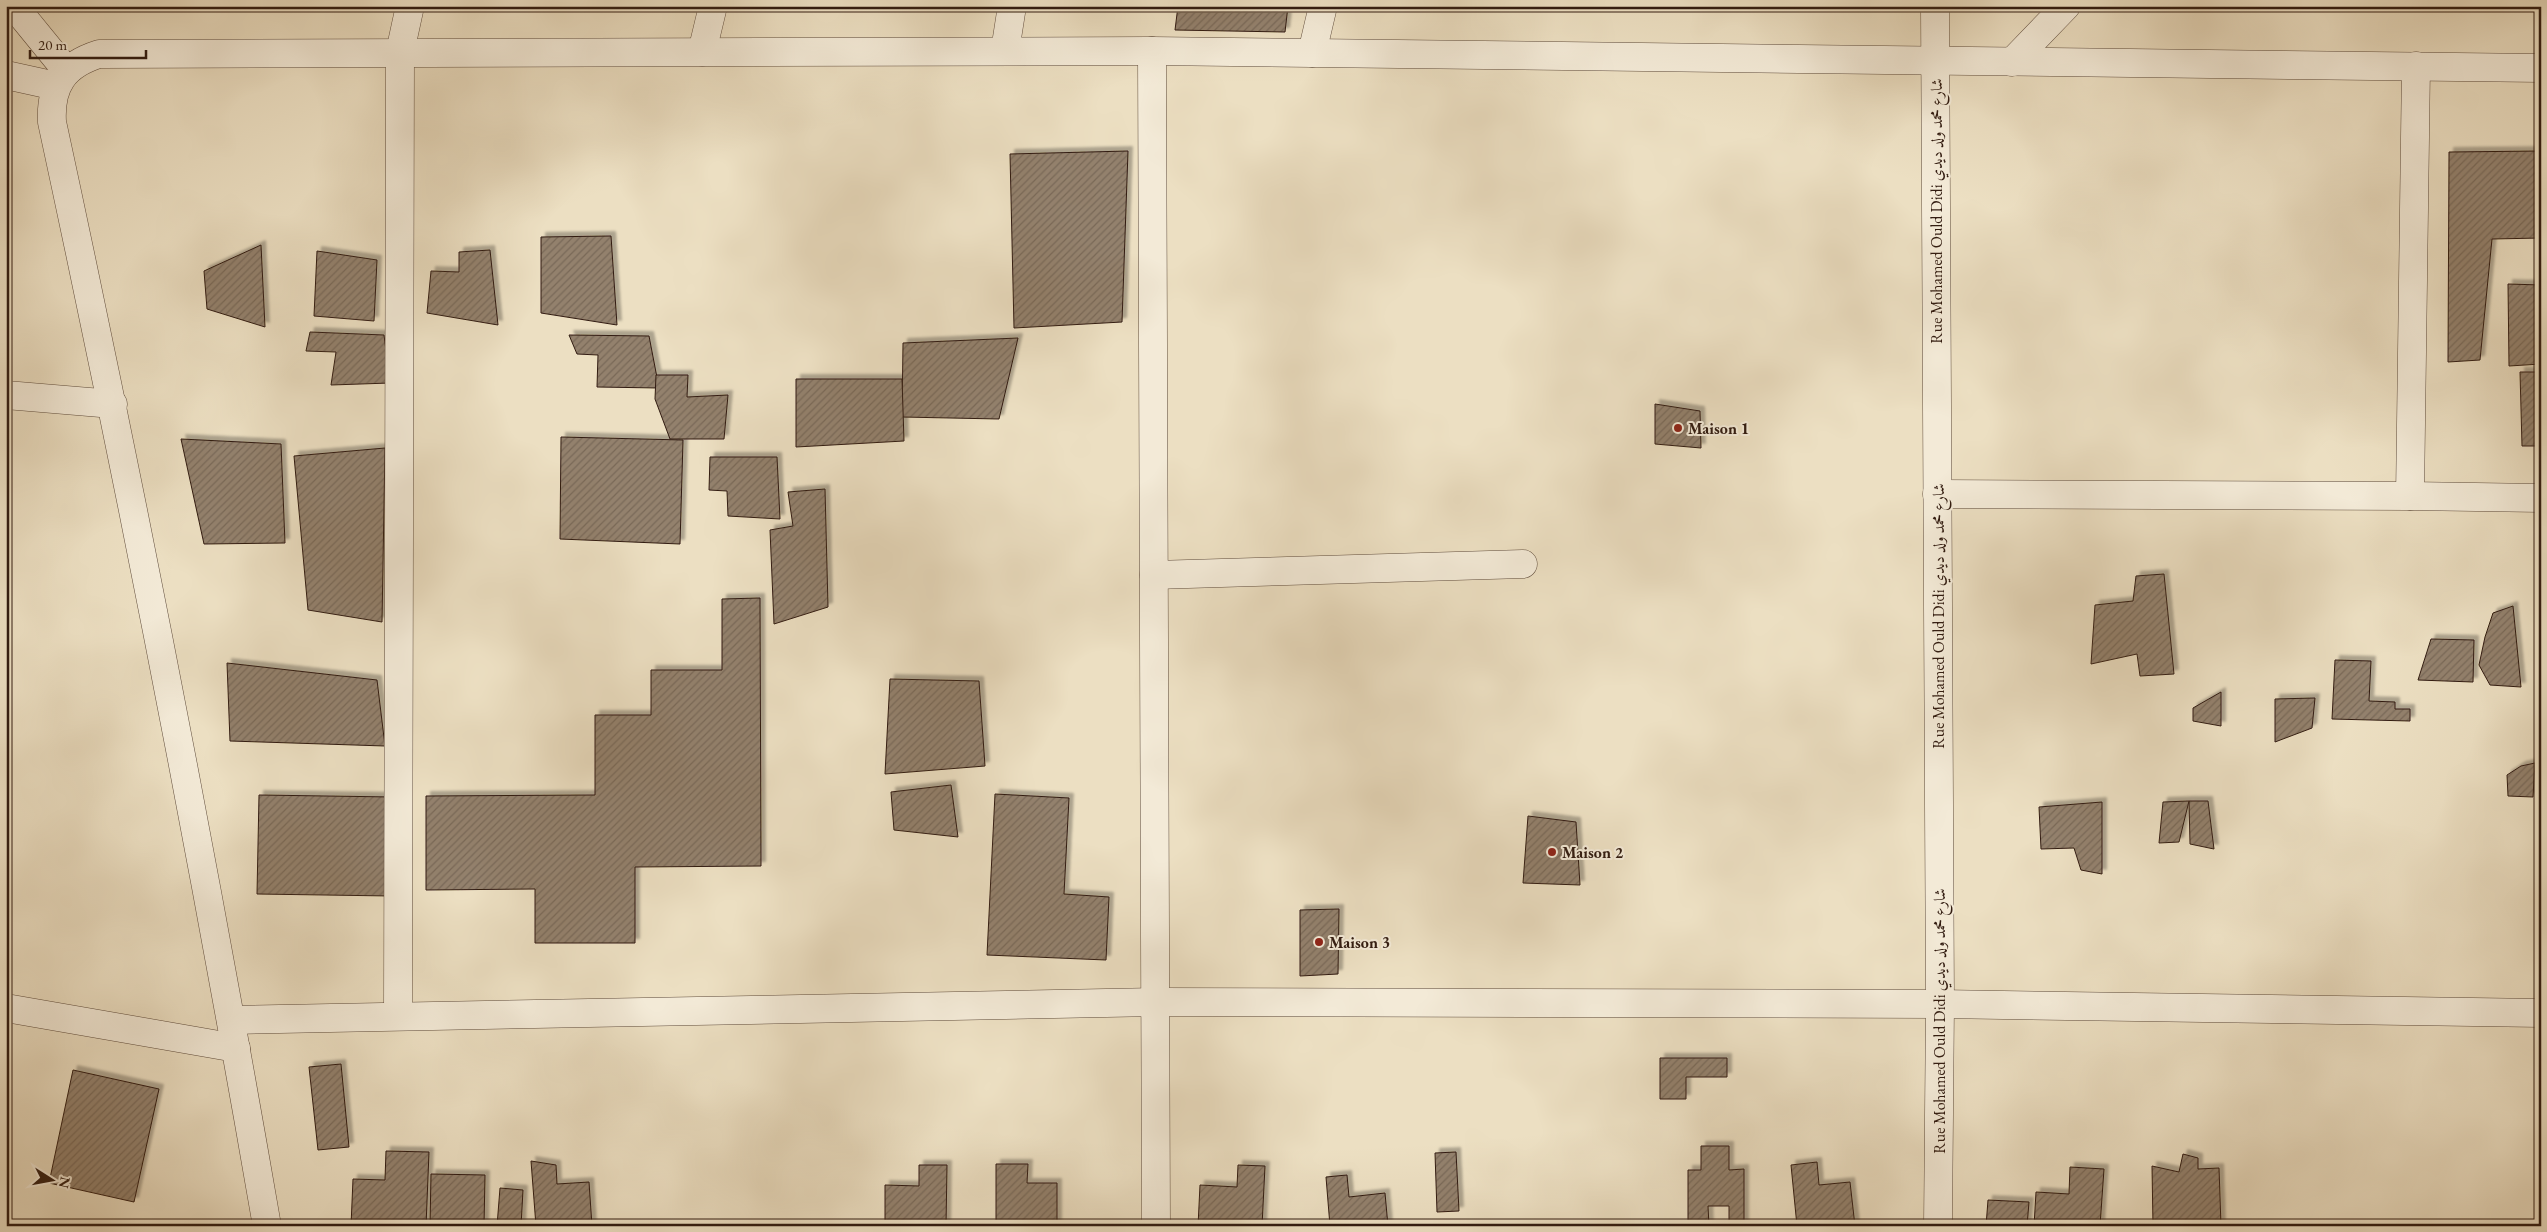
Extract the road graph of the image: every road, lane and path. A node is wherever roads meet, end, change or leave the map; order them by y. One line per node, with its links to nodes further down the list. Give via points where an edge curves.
1 (14, 6): 18 (street)
2 (410, 6): 10 (street)
3 (712, 6): 11 (street)
4 (1012, 6): 8 (street)
5 (1323, 6): 12 (street)
6 (1935, 6): 13 (street, Rue Mohamed Ould Didi شارع محمد ولد ديدي)
7 (2066, 6): 14 (street)
8 (1005, 51): 9 (street); 11 (street)
9 (1152, 51): 12 (street); 25 (street)
10 (400, 52): 11 (street); 18 (street, via 99,54 82,59); 30 (street)
11 (702, 52)
12 (1312, 53): 13 (street)
13 (1935, 61): 14 (street); 21 (street, Rue Mohamed Ould Didi شارع محمد ولد ديدي)
14 (2012, 62): 15 (street)
15 (2416, 66): 16 (street); 22 (street)
16 (2541, 68)
17 (6, 75): 18 (street)
18 (61, 78): 20 (street, via 51,103 52,122)
19 (6, 395): 20 (street)
20 (113, 404): 31 (street)
21 (1937, 494): 22 (street); 27 (street, Rue Mohamed Ould Didi شارع محمد ولد ديدي)
22 (2410, 496): 23 (street)
23 (2541, 498)
24 (1523, 564): 25 (street)
25 (1154, 575): 26 (street)
26 (1156, 1002): 27 (street); 30 (street); 34 (street)
27 (1940, 1004): 29 (street); 35 (street, Rue Mohamed Ould Didi شارع محمد ولد ديدي)
28 (6, 1008): 32 (street)
29 (2541, 1014)
30 (398, 1016): 31 (street)
31 (231, 1020): 32 (street)
32 (236, 1048): 33 (street)
33 (267, 1226)
34 (1156, 1226)
35 (1938, 1226)

